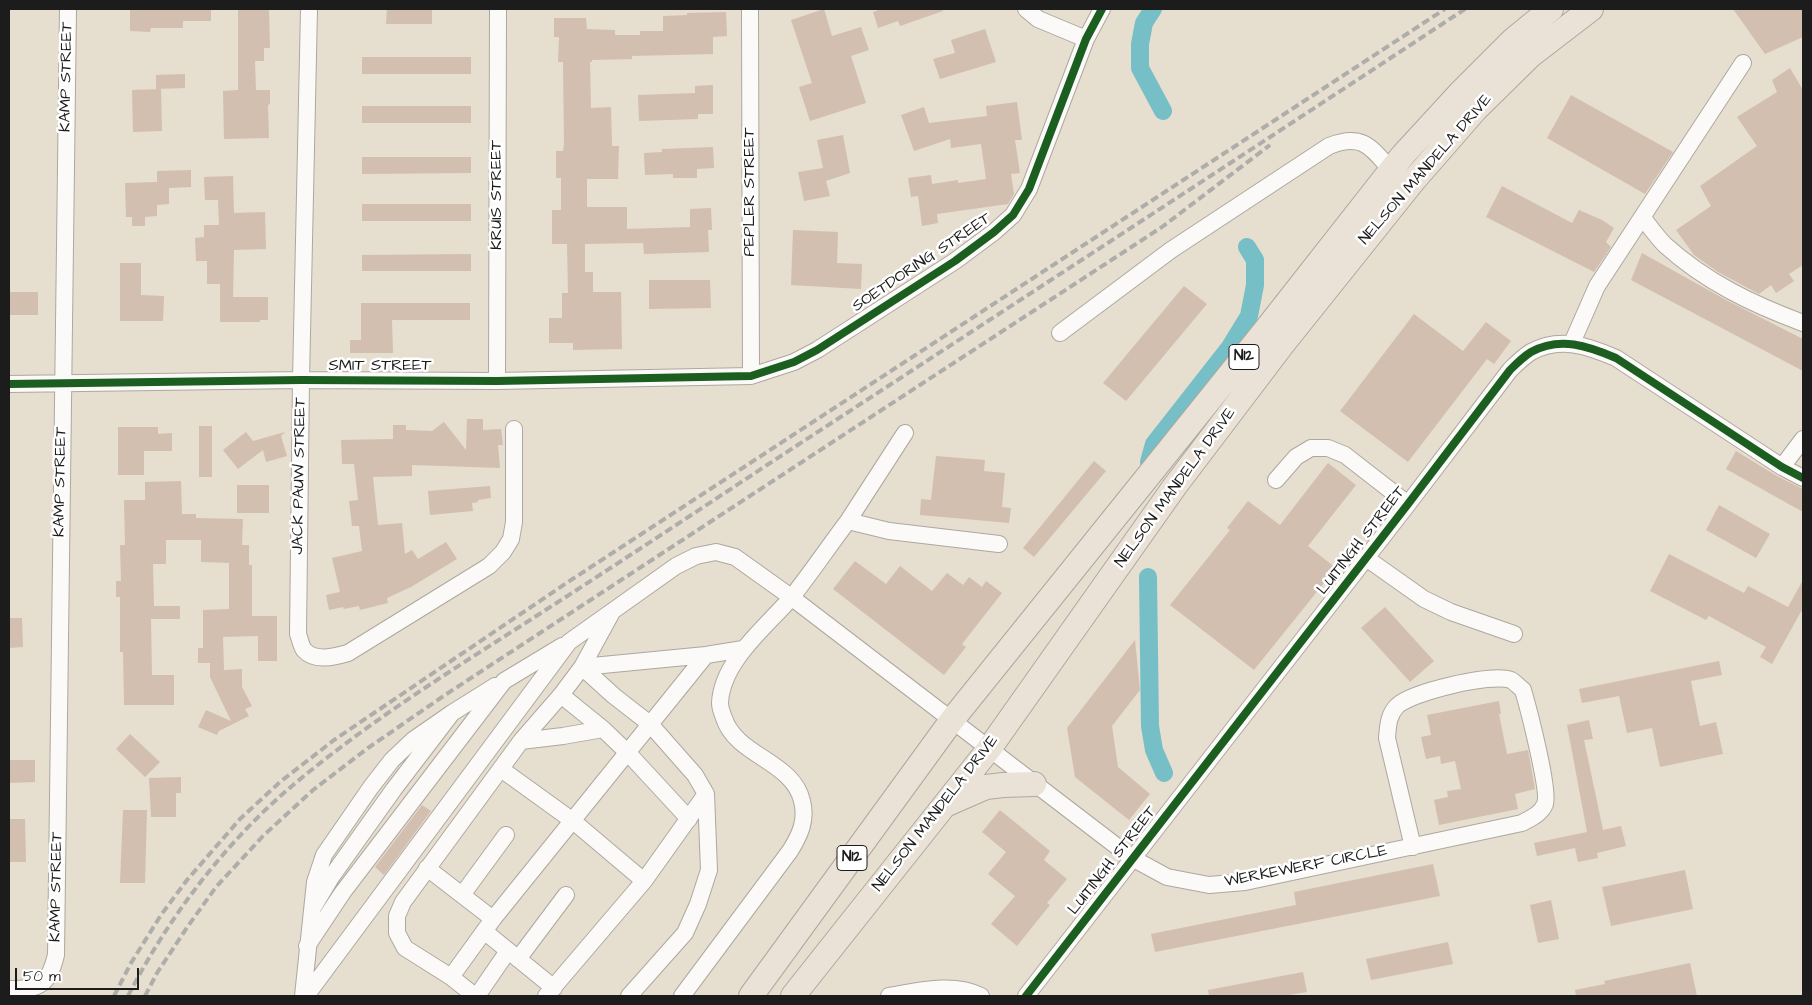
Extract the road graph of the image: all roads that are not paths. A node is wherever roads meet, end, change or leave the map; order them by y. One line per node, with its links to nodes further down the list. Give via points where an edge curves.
1 (68, 9): 19 (street, KAMP STREET)
2 (309, 9): 17 (street, JACK PAUW STREET)
3 (498, 9): 18 (street, KRUIS STREET)
4 (750, 9): 16 (street, PEPLER STREET)
5 (1026, 9): 9 (street, via 1038,18)
6 (1102, 9): 9 (street, SOETDORING STREET)
7 (1551, 9): 11 (highway, NELSON MANDELA DRIVE / N12, via 1513,40 1460,93)
8 (1591, 9): 44 (highway, NELSON MANDELA DRIVE / N12, via 1524,62 1475,110 1414,180 1175,486)
9 (1086, 39): 16 (street, SOETDORING STREET, via 1029,189 1012,215 955,261 817,350 794,362)
10 (1743, 63): 12 (street)
11 (1391, 170): 14 (street, via 1372,148 1360,142 1344,140 1329,146 1171,250); 40 (highway, NELSON MANDELA DRIVE / N12)
12 (1643, 218): 13 (street, via 1664,244 1727,290); 15 (street, via 1597,286)
13 (1803, 322)
14 (1060, 333)
15 (1572, 343): 24 (street, LUITINGH STREET, via 1616,358); 27 (street, LUITINGH STREET, via 1551,344 1530,352 1510,370)
16 (751, 376): 18 (street, SMIT STREET)
17 (301, 380): 18 (street, SMIT STREET); 19 (street, SMIT STREET); 21 (street, JACK PAUW STREET, via 298,634 304,649 314,656 330,658 348,653 489,566 503,552 511,539 514,522)
18 (497, 381)
19 (62, 383): 20 (street, SMIT STREET); 63 (street, KAMP STREET, via 56,955 52,970 43,983 30,990)
20 (9, 384)
21 (514, 429)
22 (905, 433): 28 (street)
23 (1803, 439): 24 (street)
24 (1782, 467): 25 (street, LUITINGH STREET)
25 (1803, 478)
26 (1276, 480): 27 (street, via 1296,457 1311,448 1328,448 1345,455)
27 (1408, 504): 30 (street, LUITINGH STREET)
28 (848, 521): 29 (street, via 889,531); 31 (street)
29 (999, 544)
30 (1366, 558): 33 (street, via 1424,599); 54 (street, LUITINGH STREET)
31 (791, 597): 32 (street, WERKEWERF CIRCLE, via 735,558 716,552 696,556 676,566); 35 (street); 40 (street, WERKEWERF CIRCLE)
32 (613, 610): 34 (street, WERKEWERF CIRCLE); 37 (street)
33 (1514, 634)
34 (569, 642): 38 (street); 65 (street)
35 (743, 649): 36 (street); 68 (street, via 724,682 720,704 726,726 740,741 786,774 800,791 805,812 800,835 790,851)
36 (706, 654): 37 (street); 41 (street)
37 (582, 667): 39 (street); 41 (street)
38 (504, 681): 60 (street, via 342,892); 60 (street, via 452,713 332,876 310,912)
39 (561, 695): 42 (street); 43 (street)
40 (952, 720): 44 (street, WERKEWERF CIRCLE); 69 (highway, NELSON MANDELA DRIVE / N12)
41 (650, 724): 45 (street); 48 (street, via 695,775)
42 (603, 729): 43 (street); 45 (street)
43 (521, 741): 46 (street)
44 (989, 749): 47 (street, WERKEWERF CIRCLE); 49 (highway, NELSON MANDELA DRIVE / N12)
45 (628, 753): 50 (street); 51 (street)
46 (501, 769): 51 (street); 55 (street)
47 (1034, 784): 49 (highway, via 986,787); 54 (street, WERKEWERF CIRCLE)
48 (706, 794): 50 (street); 67 (street, via 709,870 698,904 685,933)
49 (944, 805): 70 (highway, NELSON MANDELA DRIVE / N12)
50 (688, 819): 56 (street)
51 (573, 821): 56 (street); 59 (street)
52 (506, 836): 57 (street)
53 (1413, 847): 53 (street, WERKEWERF CIRCLE, via 1522,823 1538,814 1546,802 1523,690 1512,680 1475,681 1414,695 1397,706 1388,720 1390,756); 54 (street, WERKEWERF CIRCLE, via 1245,882 1209,885 1167,877)
54 (1132, 858): 73 (street, LUITINGH STREET)
55 (427, 868): 57 (street); 62 (street, via 403,902 397,916 397,934 405,948)
56 (644, 881): 64 (street)
57 (462, 895): 59 (street)
58 (566, 895): 61 (street)
59 (488, 925): 61 (street); 62 (street)
60 (307, 946): 65 (street)
61 (513, 955): 64 (street); 66 (street)
62 (451, 977): 66 (street)
63 (9, 990)
64 (550, 992)
65 (304, 996)
66 (476, 996)
67 (629, 996)
68 (682, 996)
69 (751, 996)
70 (793, 996)
71 (888, 996): 72 (street, via 950,988)
72 (981, 996)
73 (1026, 996)

